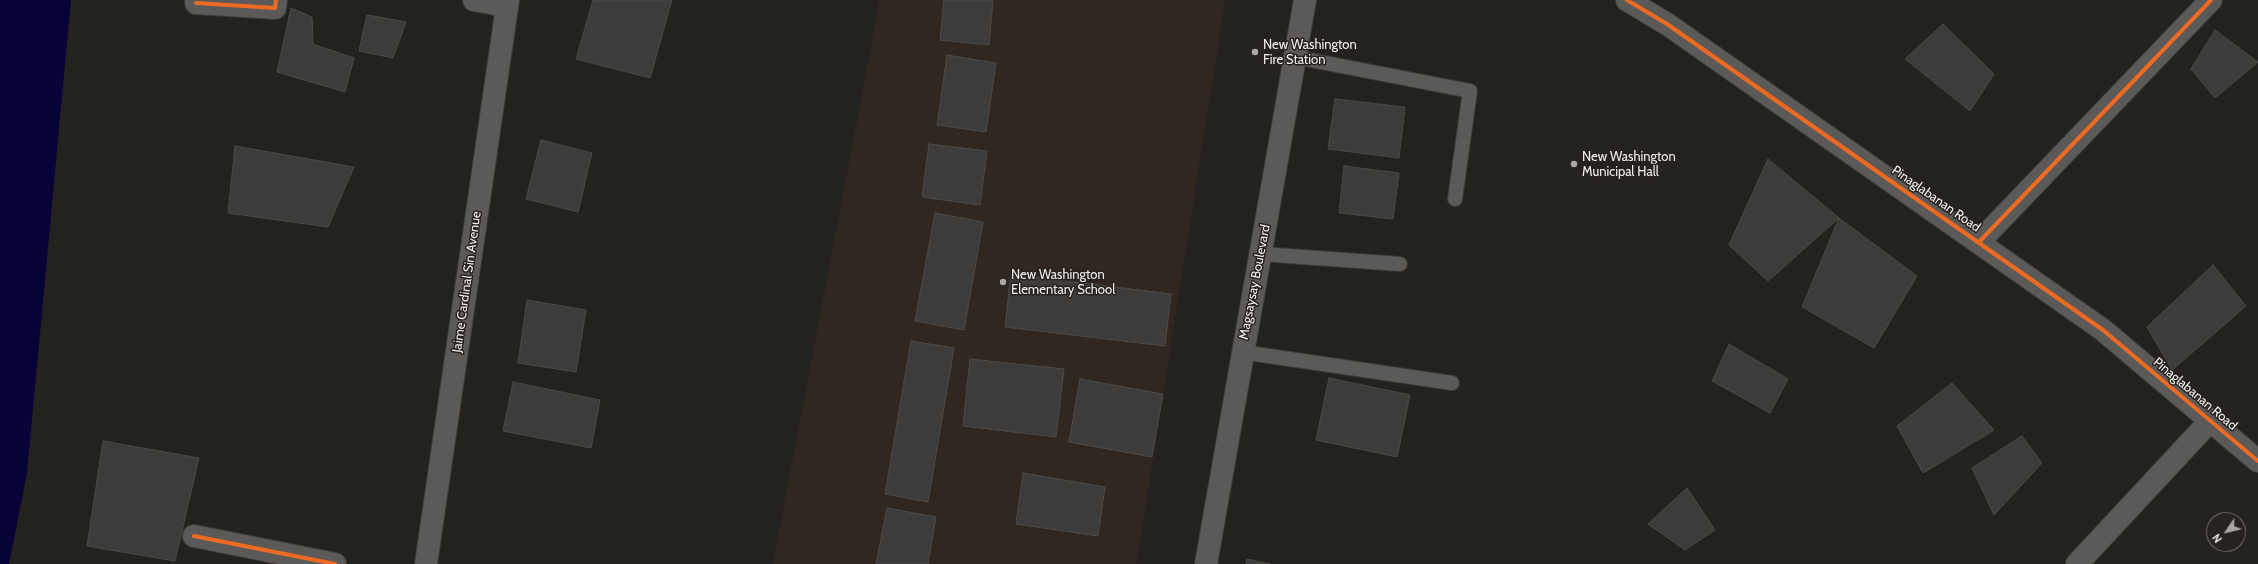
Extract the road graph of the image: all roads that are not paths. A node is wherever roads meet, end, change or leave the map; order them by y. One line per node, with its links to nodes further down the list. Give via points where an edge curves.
1 (276, 0): 7 (street, via 274,8)
2 (474, 0): 6 (street)
3 (1304, 0): 8 (street, Magsaysay Boulevard)
4 (1626, 0): 10 (street, Pinaglabanan Road, via 1667,24)
5 (2211, 0): 10 (street)
6 (507, 3): 19 (street, Jaime Cardinal Sin Avenue)
7 (196, 4)
8 (1295, 57): 9 (lane, via 1470,91); 11 (street, Magsaysay Boulevard)
9 (1455, 199)
10 (1979, 242): 15 (street, Pinaglabanan Road, via 2103,330)
11 (1261, 254): 12 (lane); 13 (street, Magsaysay Boulevard)
12 (1400, 264)
13 (1242, 352): 14 (lane); 20 (street, Magsaysay Boulevard)
14 (1452, 383)
15 (2211, 420): 16 (street, Pinaglabanan Road); 21 (street)
16 (2258, 462)
17 (194, 536): 18 (street)
18 (335, 564)
19 (426, 564)
20 (1206, 564)
21 (2077, 564)

